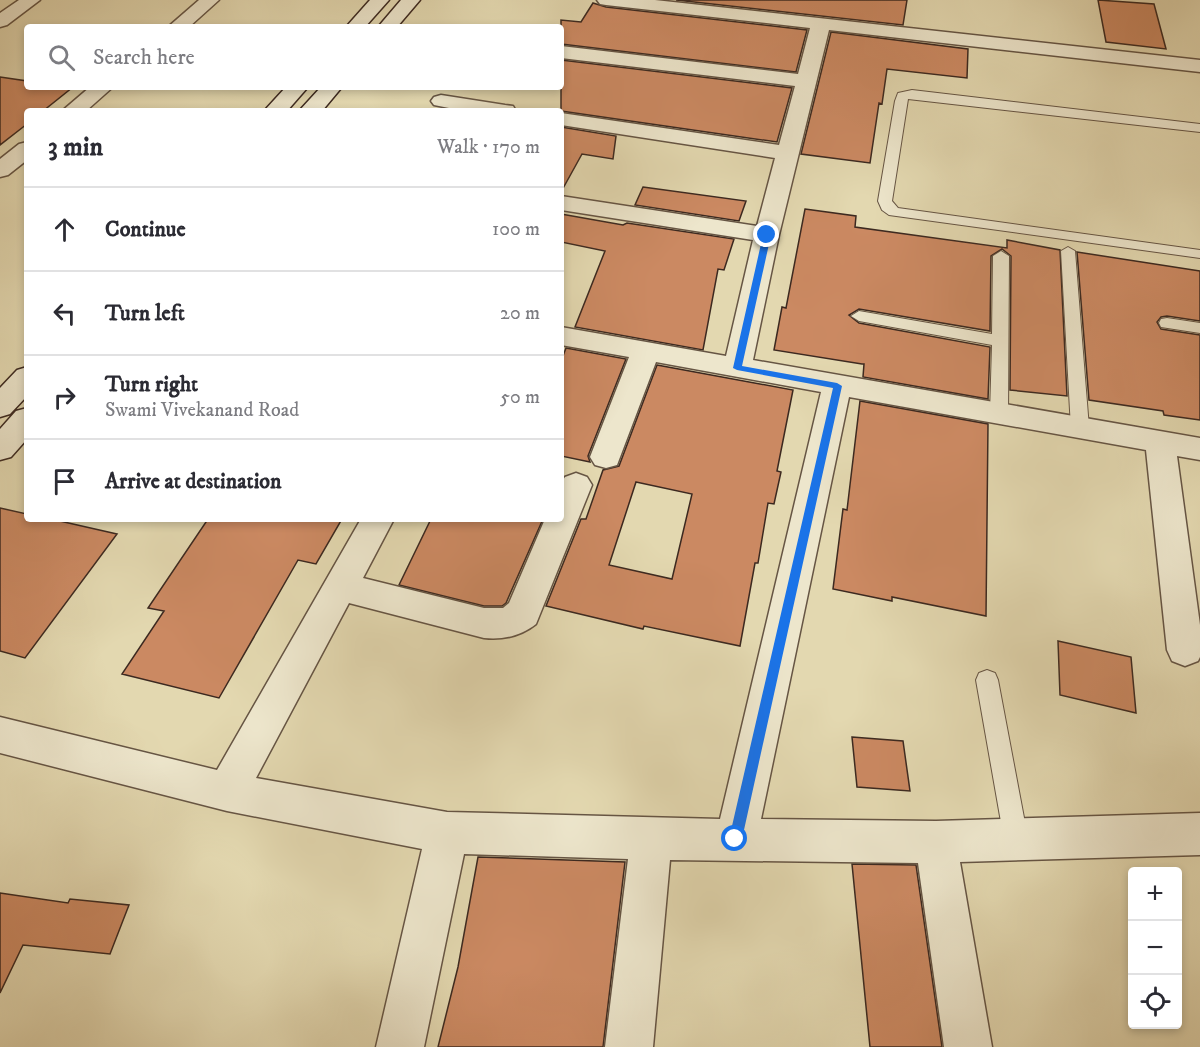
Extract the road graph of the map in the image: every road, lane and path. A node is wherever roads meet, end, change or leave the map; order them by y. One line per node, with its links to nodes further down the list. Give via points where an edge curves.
1 (31, 0): 6 (street)
2 (210, 0): 7 (street)
3 (380, 0): 8 (street)
4 (411, 0): 9 (street)
5 (606, 0): 10 (street)
6 (0, 21)
7 (181, 24)
8 (358, 24)
9 (390, 24)
10 (821, 24): 12 (street); 13 (street)
11 (564, 52): 13 (street)
12 (1200, 66)
13 (806, 81): 25 (street)
14 (99, 90): 18 (street)
15 (295, 90): 19 (street)
16 (329, 90): 20 (street)
17 (441, 101): 21 (street)
18 (77, 108)
19 (278, 108)
20 (313, 108)
21 (486, 108)
22 (564, 119): 25 (street)
23 (1200, 128): 30 (lane, via 912,94 902,96 885,201 894,212)
24 (24, 150): 26 (street)
25 (788, 153): 28 (street)
26 (0, 170)
27 (564, 203): 28 (street)
28 (767, 235): 38 (street)
29 (1068, 251): 44 (lane)
30 (1200, 254)
31 (1001, 256): 36 (lane)
32 (859, 316): 36 (lane)
33 (1167, 323): 34 (lane)
34 (1200, 328)
35 (564, 337): 37 (street)
36 (999, 341): 42 (lane)
37 (646, 351): 38 (street); 48 (street)
38 (737, 368): 40 (street)
39 (24, 380): 41 (street)
40 (837, 386): 42 (street); 61 (street)
41 (0, 407)
42 (999, 414): 44 (street)
43 (24, 422): 46 (street)
44 (1080, 428): 45 (street)
45 (1160, 442): 47 (street); 54 (street)
46 (0, 449)
47 (1200, 449)
48 (606, 457)
49 (576, 485): 50 (street)
50 (564, 514)
51 (376, 522): 53 (street)
52 (561, 522): 53 (street, via 523,612 514,621 484,624)
53 (341, 587): 57 (street)
54 (1185, 650)
55 (987, 680): 62 (lane)
56 (0, 735): 57 (street)
57 (227, 792): 58 (street)
58 (447, 833): 60 (street); 64 (street)
59 (1200, 834): 62 (street)
60 (651, 839): 61 (street); 65 (street)
61 (735, 839): 63 (street)
62 (1016, 839): 63 (street)
63 (936, 842): 66 (street)
64 (400, 1047)
65 (629, 1047)
66 (968, 1047)

